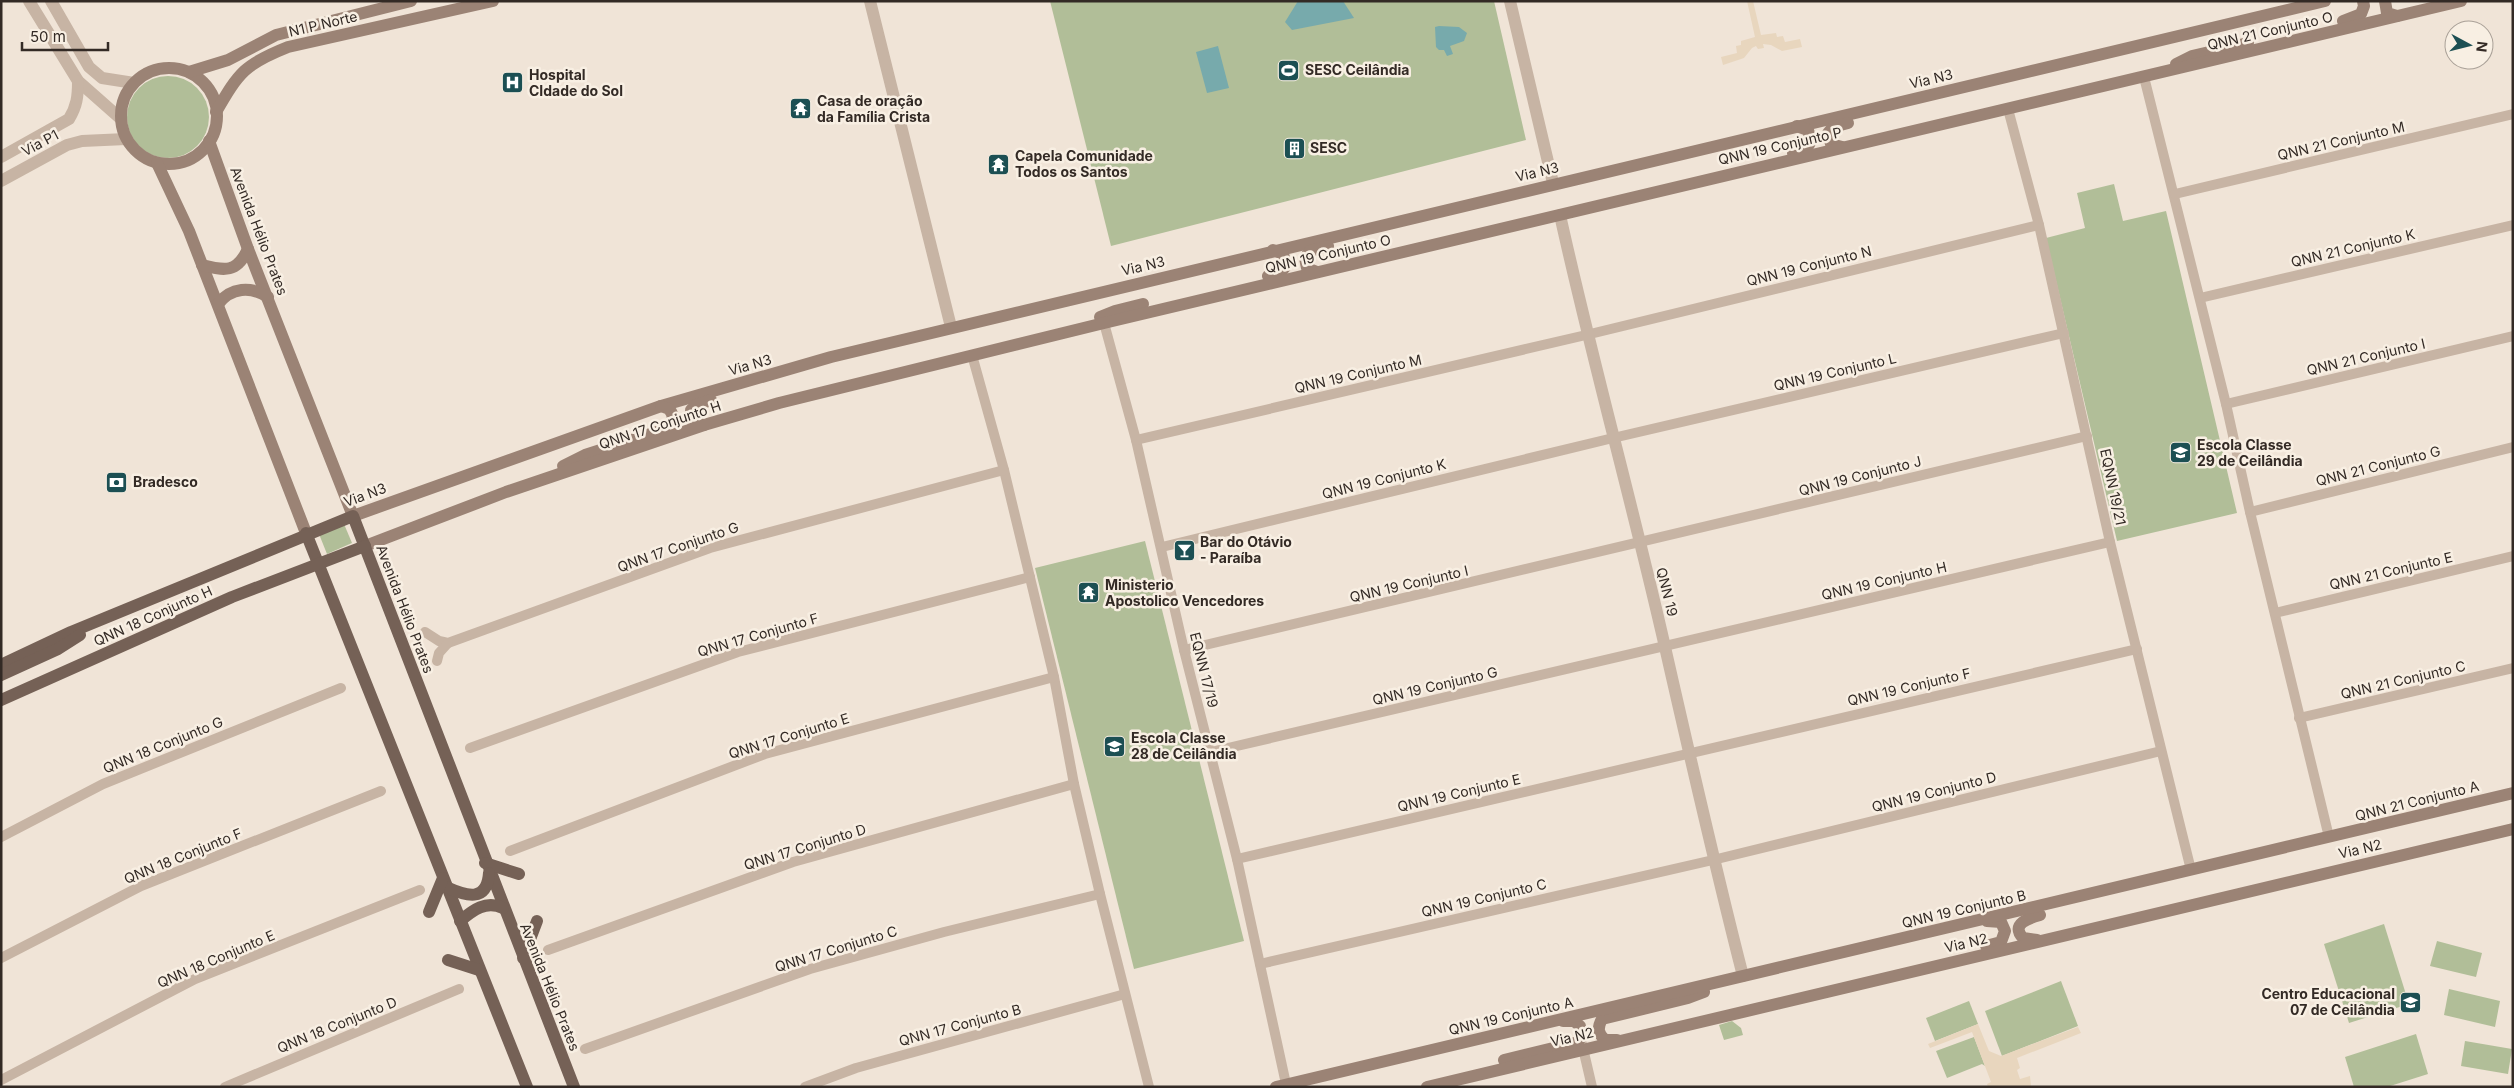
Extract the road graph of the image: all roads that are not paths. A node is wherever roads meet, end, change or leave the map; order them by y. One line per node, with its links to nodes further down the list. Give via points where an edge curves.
1 (29, 1): 14 (street)
2 (50, 1): 15 (street, via 90,67 102,78)
3 (411, 1): 12 (main road, N1 P Norte, via 276,35 228,60)
4 (493, 1): 18 (main road, N1 P Norte, via 272,53 254,62 235,79)
5 (1510, 1): 29 (street)
6 (2325, 1): 16 (main road, Via N3)
7 (2363, 1): 13 (main road, via 2364,10 2358,17 2192,56)
8 (2385, 1): 11 (main road, via 2387,13)
9 (2461, 1): 11 (main road, QNN 21 Conjunto O)
10 (873, 4): 43 (street)
11 (2397, 16): 13 (main road, QNN 21 Conjunto O)
12 (190, 72): 15 (main road, via 160,68); 18 (main road, via 211,93)
13 (2150, 75): 17 (main road); 31 (street)
14 (78, 81): 20 (street); 25 (street, Via P1, via 78,99 69,119)
15 (134, 82): 20 (main road, via 124,100)
16 (1960, 88): 21 (main road, Via N3); 24 (main road, via 1903,110 1834,127 1828,133 1829,141)
17 (2008, 108): 24 (main road, QNN 19 Conjunto P); 33 (street, EQNN 19/21)
18 (216, 112): 23 (main road, via 214,132)
19 (2513, 114): 31 (street, QNN 21 Conjunto M)
20 (121, 119): 22 (main road)
21 (1797, 126): 28 (main road, via 1805,128 1811,137 1810,145 1803,150 1724,167); 29 (main road, Via N3)
22 (126, 139): 26 (main road, via 139,154); 27 (street, Via P1, via 67,145)
23 (209, 141): 26 (main road, via 196,156 187,160); 35 (main road, Avenida Hélio Prates)
24 (1842, 147): 28 (main road, QNN 19 Conjunto P)
25 (1, 157)
26 (157, 163): 37 (main road)
27 (1, 181)
28 (1691, 183): 32 (main road, QNN 19 Conjunto P)
29 (1553, 184): 30 (main road, Via N3)
30 (1522, 191): 36 (main road, Via N3); 38 (main road, via 1479,210 1313,250 1307,254 1305,262 1307,268)
31 (2175, 194): 40 (street)
32 (1560, 215): 38 (main road, QNN 19 Conjunto O); 46 (street, QNN 19)
33 (2039, 225): 45 (street, EQNN 19/21); 46 (street, QNN 19 Conjunto N)
34 (2513, 225): 40 (street, QNN 21 Conjunto K)
35 (248, 249): 37 (main road, via 242,261 230,268 222,270); 39 (main road, Avenida Hélio Prates)
36 (1272, 250): 43 (main road, Via N3); 44 (main road, via 1285,258 1286,266 1281,272 1115,311)
37 (202, 265): 41 (main road)
38 (1317, 272): 42 (main road, QNN 19 Conjunto O)
39 (268, 298): 41 (main road, via 261,292 244,289 229,293); 60 (main road, Avenida Hélio Prates)
40 (2200, 298): 50 (street)
41 (218, 304): 61 (main road)
42 (1104, 322): 44 (main road); 55 (street, EQNN 17/19)
43 (951, 327): 49 (main road, Via N3)
44 (1071, 331): 48 (main road)
45 (2064, 333): 53 (street, EQNN 19/21); 54 (street, QNN 19 Conjunto L)
46 (1586, 335): 54 (street, QNN 19); 55 (street, QNN 19 Conjunto M)
47 (2513, 336): 50 (street, QNN 21 Conjunto I)
48 (972, 355): 52 (main road, QNN 17 Conjunto H); 57 (street)
49 (831, 357): 51 (main road, Via N3); 52 (main road, via 696,405 690,417 694,423)
50 (2226, 404): 59 (street)
51 (661, 406): 58 (main road, via 669,409 673,416 672,424 666,429 585,455); 60 (main road, Via N3)
52 (704, 425): 58 (main road, QNN 17 Conjunto H)
53 (2087, 436): 62 (street, EQNN 19/21); 63 (street, QNN 19 Conjunto J)
54 (1612, 438): 63 (street, QNN 19); 65 (street, QNN 19 Conjunto K)
55 (1136, 440): 65 (street, EQNN 17/19)
56 (2513, 447): 59 (street, QNN 21 Conjunto G)
57 (1004, 470): 68 (street); 72 (street, QNN 17 Conjunto G, via 710,548)
58 (506, 492): 64 (main road, QNN 17 Conjunto H)
59 (2250, 512): 69 (street)
60 (353, 516): 61 (main road, Via N3); 64 (main road, Avenida Hélio Prates)
61 (306, 534): 67 (main road); 70 (main road, Via N3)
62 (2110, 542): 73 (street, QNN 19 Conjunto H); 74 (street, EQNN 19/21)
63 (1639, 544): 73 (street, QNN 19); 75 (street, QNN 19 Conjunto I)
64 (365, 546): 67 (main road); 99 (main road, Avenida Hélio Prates)
65 (1162, 547): 75 (street, EQNN 17/19)
66 (2513, 556): 69 (street, QNN 21 Conjunto E)
67 (318, 564): 82 (main road, QNN 18 Conjunto H, via 232,597); 103 (main road)
68 (1030, 577): 80 (street); 84 (street, QNN 17 Conjunto F, via 738,652)
69 (2275, 612): 83 (street)
70 (107, 618): 77 (main road, Via N3); 79 (main road, via 58,649)
71 (425, 632): 72 (street)
72 (448, 643): 76 (street)
73 (1665, 646): 86 (street, QNN 19 Conjunto G); 87 (street, QNN 19)
74 (2137, 649): 85 (street, EQNN 19/21); 87 (street, QNN 19 Conjunto F)
75 (1184, 650): 86 (street, EQNN 17/19)
76 (437, 661)
77 (1, 665)
78 (2513, 668): 83 (street, QNN 21 Conjunto C)
79 (1, 675)
80 (1054, 677): 88 (street); 95 (street, QNN 17 Conjunto E, via 765,754)
81 (341, 688): 93 (street, QNN 18 Conjunto G, via 103,784)
82 (1, 700)
83 (2299, 718): 94 (street)
84 (470, 748)
85 (2161, 751): 98 (street, QNN 19 Conjunto D); 100 (street, EQNN 19/21)
86 (1210, 752): 97 (street, EQNN 17/19)
87 (1688, 753): 97 (street, QNN 19 Conjunto E); 98 (street, QNN 19)
88 (1074, 784): 105 (street); 112 (street, QNN 17 Conjunto D, via 793,862)
89 (381, 791): 113 (street, QNN 18 Conjunto F, via 141,886)
90 (2513, 794): 94 (main road, QNN 21 Conjunto A)
91 (2513, 821): 96 (main road, via 2454,834)
92 (2513, 829): 96 (main road, Via N2)
93 (1, 837)
94 (2329, 837): 100 (main road, Via N2)
95 (510, 851)
96 (2388, 858): 111 (main road, Via N2)
97 (1237, 859): 116 (street, EQNN 17/19)
98 (1713, 860): 116 (street, QNN 19 Conjunto C); 118 (street, QNN 19)
99 (487, 868): 101 (main road); 103 (main road, via 488,884 480,893 471,896); 106 (main road, Avenida Hélio Prates)
100 (2191, 870): 102 (main road, QNN 19 Conjunto B)
101 (519, 874)
102 (2171, 875): 110 (main road, QNN 19 Conjunto B); 111 (main road, via 2103,900 2025,919 2020,924 2020,935 2026,940)
103 (444, 883): 107 (main road); 108 (main road)
104 (420, 890): 126 (street, QNN 18 Conjunto E, via 195,979)
105 (1100, 894): 121 (street); 125 (street, QNN 17 Conjunto C, via 810,969)
106 (503, 908): 108 (main road, via 496,905 475,908); 114 (main road, Avenida Hélio Prates)
107 (429, 912)
108 (460, 921): 117 (main road)
109 (537, 921): 114 (main road)
110 (1978, 922): 118 (main road, QNN 19 Conjunto B); 119 (main road, via 2001,922 2005,931 2002,942 1918,961)
111 (2056, 938): 119 (main road, Via N2)
112 (548, 950)
113 (1, 958)
114 (523, 958): 130 (main road, Avenida Hélio Prates)
115 (448, 960): 117 (main road)
116 (1260, 964): 127 (street, EQNN 17/19)
117 (479, 970): 129 (main road)
118 (1739, 977): 122 (main road, QNN 19 Conjunto A); 123 (main road, via 1688,998 1602,1019 1600,1036 1605,1040)
119 (1864, 982): 123 (main road, Via N2)
120 (459, 989): 128 (street, QNN 18 Conjunto D)
121 (1125, 994): 131 (street, QNN 17 Conjunto B, via 856,1068); 132 (street)
122 (1556, 1021): 124 (main road, via 1577,1023); 127 (main road, QNN 19 Conjunto A)
123 (1624, 1040): 124 (main road, Via N2)
124 (1582, 1044): 133 (main road, Via N2, via 1578,1042 1494,1062); 134 (street)
125 (585, 1049)
126 (1, 1080)
127 (1281, 1086)
128 (225, 1087)
129 (527, 1087)
130 (574, 1087)
131 (805, 1087)
132 (1149, 1087)
133 (1426, 1087)
134 (1592, 1087)

